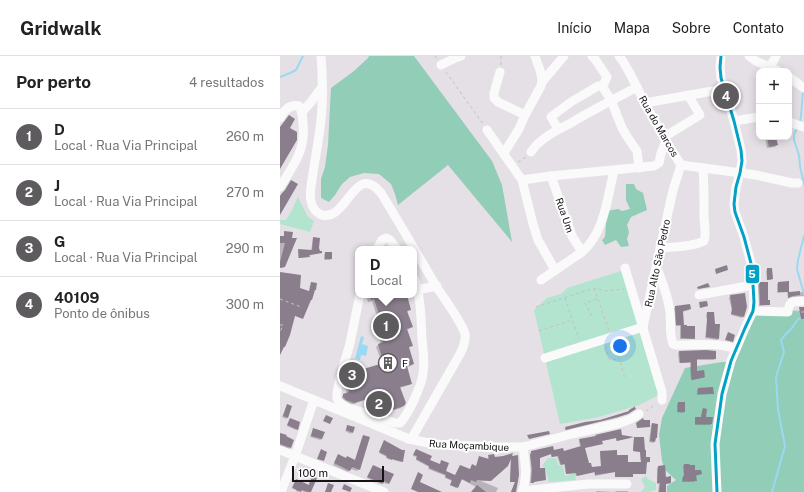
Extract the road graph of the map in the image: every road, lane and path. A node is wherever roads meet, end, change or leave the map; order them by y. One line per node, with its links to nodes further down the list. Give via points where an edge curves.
1 (321, 56): 18 (street)
2 (435, 56): 12 (path)
3 (461, 56): 12 (street)
4 (501, 56): 14 (path)
5 (535, 56): 16 (street)
6 (564, 56): 16 (street)
7 (592, 56): 17 (street, via 607,77)
8 (619, 56): 19 (street, Rua do Marcos)
9 (721, 56): 21 (street)
10 (749, 56): 13 (street)
11 (776, 56): 13 (street)
12 (441, 65): 33 (path)
13 (770, 67)
14 (500, 72): 26 (street, via 493,96 495,100)
15 (792, 80): 20 (street)
16 (542, 82): 26 (street)
17 (602, 86): 23 (street); 32 (street, via 571,102 552,116)
18 (322, 87): 25 (street); 50 (street, via 322,110 310,192 314,209 325,216 333,214 360,185 371,184 381,193)
19 (637, 87): 23 (street); 24 (street, Rua do Marcos)
20 (804, 88)
21 (724, 89): 22 (street); 29 (street)
22 (688, 94): 24 (street); 34 (street, via 700,115)
23 (611, 100): 32 (street); 39 (street, via 622,128 637,151)
24 (645, 103): 34 (street, Rua do Marcos)
25 (302, 112): 28 (street, via 299,106 293,105 284,111); 45 (street, via 303,142 297,160)
26 (525, 115): 36 (street)
27 (756, 117): 29 (street)
28 (280, 118)
29 (734, 121): 42 (street, via 741,150)
30 (792, 123): 31 (street)
31 (804, 127)
32 (558, 129): 35 (street, via 536,145)
33 (487, 130): 36 (street)
34 (665, 139): 38 (street, Rua do Marcos); 39 (street, via 658,164)
35 (531, 152): 37 (path)
36 (504, 153): 37 (street)
37 (513, 165): 44 (street)
38 (681, 165): 40 (street); 47 (street, Rua do Marcos)
39 (639, 168): 41 (street)
40 (703, 168): 42 (street); 51 (street, via 706,236 704,241)
41 (614, 171): 43 (street); 52 (street, via 601,222 596,234)
42 (740, 173): 46 (street); 59 (street, via 734,204 752,267)
43 (551, 176): 44 (street); 52 (street, Rua Um, via 572,236)
44 (522, 180): 56 (street, via 538,240)
45 (281, 183)
46 (798, 183)
47 (671, 199): 51 (street, Rua Alto São Pedro)
48 (379, 246): 49 (street, via 386,238)
49 (395, 246)
50 (413, 246)
51 (660, 248): 54 (street, Rua Alto São Pedro)
52 (582, 252): 56 (street)
53 (417, 253): 60 (street)
54 (656, 266): 76 (street, Rua Alto São Pedro); 81 (street, via 668,302 673,344 714,344)
55 (625, 268): 76 (street)
56 (556, 270): 57 (street)
57 (541, 280)
58 (417, 283): 63 (street)
59 (753, 285): 64 (street); 72 (street)
60 (437, 286): 63 (street); 88 (street, via 462,327 465,335 464,344)
61 (594, 288): 62 (path, via 606,291); 66 (path); 67 (path)
62 (628, 288)
63 (421, 289): 65 (street, via 423,374 412,403 399,423 344,406 337,397)
64 (700, 295)
65 (359, 298)
66 (565, 298): 71 (path); 74 (path)
67 (598, 298): 73 (path, via 585,303); 79 (path)
68 (280, 299): 70 (path)
69 (804, 301): 72 (street, via 791,303 788,312)
70 (301, 306)
71 (536, 307)
72 (753, 311): 81 (street)
73 (592, 316)
74 (572, 320): 77 (path); 80 (path)
75 (280, 325): 78 (path, via 283,325)
76 (643, 327): 79 (street); 86 (street, via 662,392)
77 (539, 331)
78 (280, 332)
79 (608, 338): 80 (street); 83 (path, via 609,359 619,358)
80 (582, 347): 82 (street)
81 (736, 349): 96 (street, via 725,380 715,444)
82 (545, 358)
83 (625, 379)
84 (280, 386): 85 (street, Rua Moçambique)
85 (314, 400): 88 (street, Rua Moçambique); 91 (street)
86 (662, 400): 87 (path)
87 (639, 414): 89 (street, Rua Moçambique, via 620,423)
88 (411, 438): 89 (street, Rua Moçambique, via 434,444)
89 (523, 447): 93 (street, via 526,475)
90 (280, 450): 91 (street)
91 (295, 456): 94 (street); 95 (street)
92 (627, 484): 93 (street, via 588,484)
93 (523, 491)
94 (281, 492)
95 (384, 492)
96 (717, 492)

